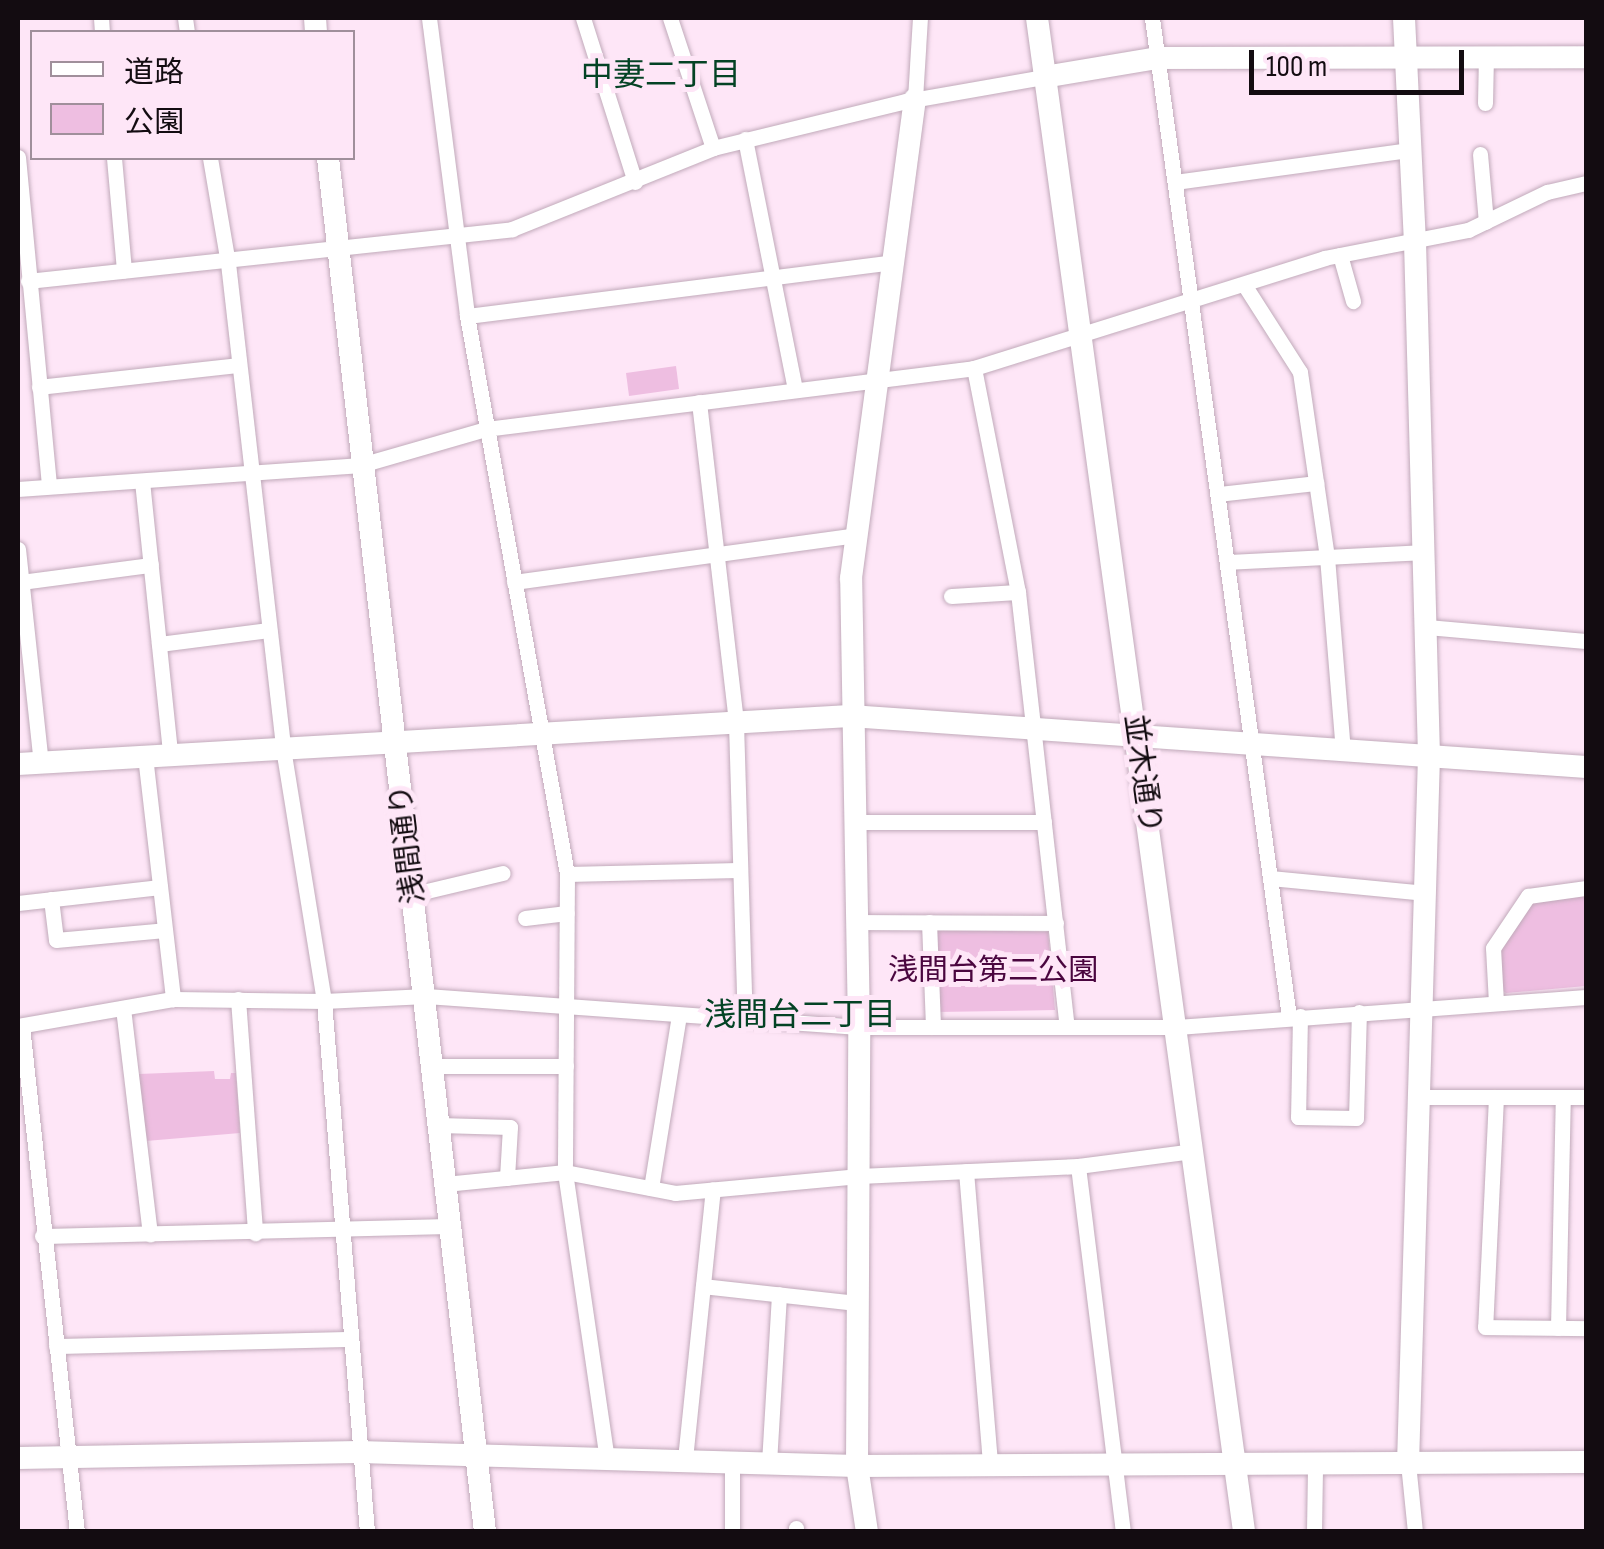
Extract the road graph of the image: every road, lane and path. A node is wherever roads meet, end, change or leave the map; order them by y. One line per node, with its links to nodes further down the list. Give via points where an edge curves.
1 (430, 18): 27 (street)
2 (583, 18): 23 (street)
3 (670, 18): 16 (street)
4 (920, 18): 13 (street)
5 (1036, 18): 12 (street, 並木通り)
6 (1152, 18): 11 (street)
7 (1404, 18): 8 (street)
8 (1405, 54): 9 (street); 11 (street); 17 (street)
9 (1486, 56): 10 (street); 14 (street)
10 (1586, 57)
11 (1158, 58): 12 (street); 24 (street)
12 (1044, 77): 13 (street); 40 (street, 並木通り)
13 (915, 99): 15 (street); 31 (street)
14 (1485, 103)
15 (745, 139): 16 (street); 34 (street)
16 (713, 148): 23 (street)
17 (1410, 150): 24 (street); 28 (street)
18 (1480, 154): 26 (street)
19 (18, 159): 35 (street)
20 (114, 160): 33 (street)
21 (210, 160): 32 (street)
22 (328, 160): 29 (street, 浅間通り)
23 (635, 182): 27 (street, via 512,230)
24 (1175, 182): 37 (street)
25 (1586, 183): 26 (street, via 1547,192)
26 (1486, 222): 28 (street)
27 (455, 237): 29 (street); 39 (street)
28 (1415, 242): 30 (street); 59 (street)
29 (339, 249): 32 (street); 50 (street, 浅間通り)
30 (1340, 255): 36 (street); 38 (street)
31 (894, 262): 34 (street); 45 (street)
32 (228, 263): 33 (street); 43 (street)
33 (124, 271): 35 (street)
34 (772, 276): 39 (street); 47 (street)
35 (28, 282): 41 (street)
36 (1244, 286): 37 (street); 53 (street, via 1300,372)
37 (1192, 301): 40 (street); 56 (street)
38 (1353, 301)
39 (467, 316): 49 (street)
40 (1080, 333): 44 (street); 76 (street, 並木通り)
41 (36, 360): 42 (street); 46 (street)
42 (18, 362)
43 (239, 366): 46 (street); 51 (street)
44 (974, 368): 45 (street); 66 (street)
45 (880, 380): 47 (street); 57 (street)
46 (39, 387): 54 (street)
47 (794, 389): 48 (street)
48 (699, 402): 49 (street); 60 (street)
49 (486, 430): 50 (street); 65 (street)
50 (361, 465): 51 (street); 77 (street, 浅間通り)
51 (250, 472): 52 (street); 69 (street)
52 (142, 481): 54 (street); 63 (street)
53 (1316, 483): 56 (street); 61 (street)
54 (49, 485): 55 (street)
55 (18, 489)
56 (1218, 494): 62 (street)
57 (858, 535): 60 (street); 72 (street, via 850,578)
58 (18, 549): 64 (street)
59 (1423, 552): 61 (street); 68 (street)
60 (717, 556): 65 (street); 73 (street)
61 (1326, 557): 62 (street); 80 (street)
62 (1227, 562): 78 (street)
63 (151, 566): 64 (street); 71 (street)
64 (21, 582): 84 (street)
65 (514, 582): 75 (street)
66 (1018, 592): 67 (street); 74 (street)
67 (951, 596)
68 (1426, 627): 70 (street); 83 (street)
69 (269, 630): 71 (street); 79 (street)
70 (1586, 641)
71 (159, 644): 81 (street)
72 (850, 716): 73 (street); 74 (street); 86 (street)
73 (736, 723): 75 (street); 88 (street)
74 (1034, 729): 76 (street); 87 (street)
75 (540, 734): 77 (street); 90 (street)
76 (1136, 735): 78 (street); 121 (street, 並木通り)
77 (396, 742): 79 (street); 95 (street, 浅間通り)
78 (1252, 744): 80 (street); 91 (street)
79 (283, 748): 81 (street); 108 (street)
80 (1344, 750): 83 (street)
81 (170, 754): 82 (street)
82 (144, 756): 84 (street); 92 (street)
83 (1429, 756): 85 (street); 94 (street)
84 (29, 763)
85 (1586, 768)
86 (853, 822): 87 (street); 100 (street)
87 (1044, 822): 102 (street)
88 (738, 870): 90 (street); 116 (street)
89 (503, 873): 95 (street)
90 (567, 874): 98 (street)
91 (1270, 878): 94 (street); 115 (street)
92 (160, 888): 96 (street); 103 (street)
93 (1586, 888): 109 (street, via 1528,896 1493,948)
94 (1426, 892): 112 (street)
95 (414, 894): 104 (street, 浅間通り)
96 (51, 900): 97 (street); 103 (street, via 56,940)
97 (18, 903)
98 (567, 914): 99 (street); 110 (street)
99 (525, 918)
100 (856, 922): 101 (street); 119 (street)
101 (929, 922): 102 (street); 120 (street)
102 (1056, 922): 118 (street)
103 (165, 930): 106 (street)
104 (426, 996): 108 (street); 110 (street); 122 (street, 浅間通り)
105 (1586, 997): 109 (street)
106 (173, 999): 107 (street); 111 (street)
107 (238, 999): 108 (street); 140 (street)
108 (324, 1001): 139 (street)
109 (1496, 1003): 112 (street)
110 (566, 1007): 114 (street); 123 (street)
111 (124, 1008): 117 (street); 141 (street)
112 (1422, 1008): 113 (street); 124 (street)
113 (1359, 1012): 115 (street); 115 (street, via 1356,1118 1298,1116)
114 (679, 1014): 116 (street); 136 (street)
115 (1295, 1016): 121 (street)
116 (745, 1019): 119 (street)
117 (20, 1026): 142 (street)
118 (1067, 1026): 120 (street); 121 (street)
119 (859, 1027): 120 (street); 133 (street)
120 (933, 1027)
121 (1178, 1027): 129 (street, 並木通り)
122 (433, 1066): 123 (street); 128 (street, 浅間通り)
123 (566, 1066): 132 (street)
124 (1420, 1097): 125 (street); 159 (street)
125 (1496, 1097): 126 (street); 146 (street, via 1485,1326)
126 (1563, 1097): 127 (street); 146 (street)
127 (1586, 1097)
128 (439, 1125): 134 (street, via 510,1127); 135 (street, 浅間通り)
129 (1194, 1151): 130 (street); 161 (street, 並木通り)
130 (1078, 1166): 131 (street); 160 (street)
131 (966, 1171): 133 (street); 164 (street)
132 (565, 1172): 134 (street); 136 (street); 154 (street)
133 (859, 1176): 137 (street); 145 (street)
134 (507, 1178): 135 (street)
135 (446, 1184): 138 (street, 浅間通り)
136 (652, 1188): 137 (street)
137 (713, 1189): 143 (street)
138 (451, 1226): 139 (street); 151 (street, 浅間通り)
139 (342, 1230): 140 (street); 148 (street)
140 (256, 1232): 141 (street)
141 (150, 1234): 142 (street)
142 (42, 1236): 149 (street)
143 (703, 1286): 144 (street); 155 (street)
144 (779, 1294): 145 (street); 158 (street)
145 (858, 1303): 163 (street)
146 (1558, 1328): 147 (street)
147 (1586, 1328)
148 (349, 1339): 149 (street); 150 (street)
149 (56, 1346): 152 (street)
150 (358, 1452): 151 (street); 152 (street); 166 (street)
151 (476, 1454): 154 (street); 167 (street, 浅間通り)
152 (68, 1456): 153 (street); 165 (street)
153 (18, 1458)
154 (607, 1459): 155 (street)
155 (685, 1460): 156 (street)
156 (732, 1462): 158 (street); 168 (street)
157 (1586, 1462): 159 (street)
158 (769, 1463): 163 (street)
159 (1408, 1463): 162 (street); 173 (street)
160 (1114, 1465): 161 (street); 164 (street); 170 (street)
161 (1236, 1465): 162 (street); 171 (street, 並木通り)
162 (1314, 1465): 172 (street)
163 (857, 1466): 164 (street); 169 (street)
164 (990, 1466)
165 (77, 1532)
166 (368, 1532)
167 (485, 1532)
168 (732, 1532)
169 (867, 1532)
170 (1123, 1532)
171 (1244, 1532)
172 (1314, 1532)
173 (1415, 1532)

